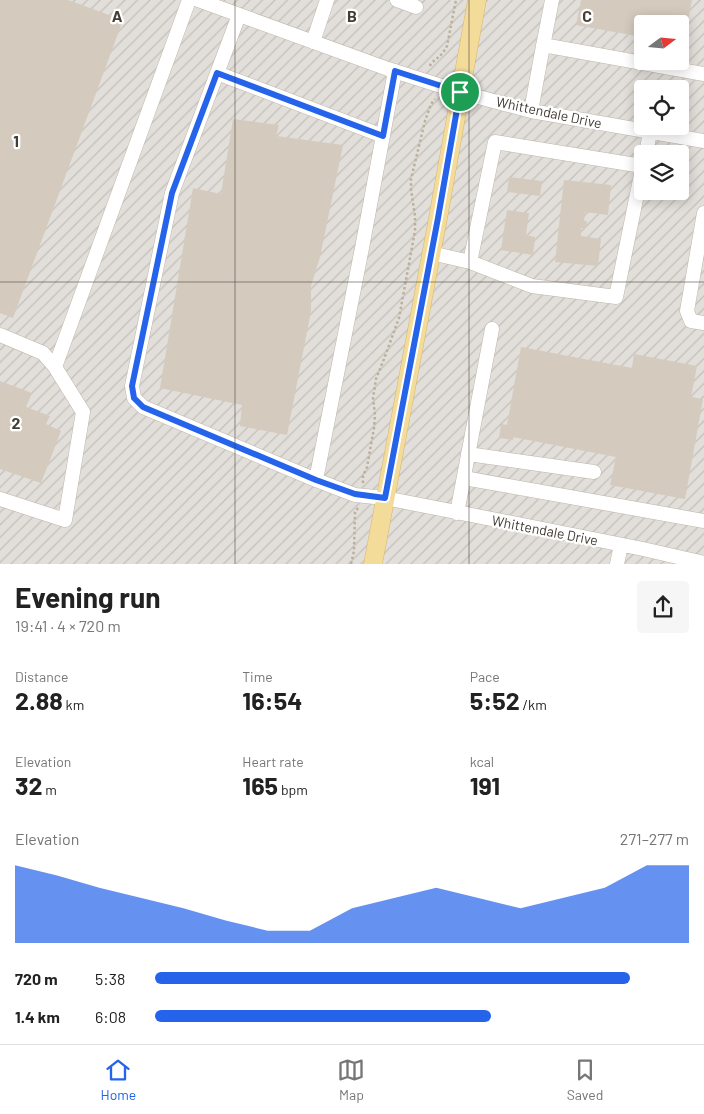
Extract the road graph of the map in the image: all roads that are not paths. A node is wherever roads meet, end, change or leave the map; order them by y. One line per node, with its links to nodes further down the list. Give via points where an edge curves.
1 (189, 0): 28 (street)
2 (198, 0): 8 (street, Whittendale Drive)
3 (327, 0): 9 (street)
4 (397, 0): 7 (street)
5 (477, 0): 14 (main road)
6 (552, 0): 10 (street)
7 (416, 7)
8 (239, 15): 9 (street, Whittendale Drive); 12 (street, Whittendale Drive)
9 (313, 42): 11 (street, Whittendale Drive)
10 (543, 46): 13 (street); 15 (street)
11 (395, 71): 14 (street, Whittendale Drive); 18 (street)
12 (217, 73): 18 (street); 32 (street, Whittendale Drive, via 172,193 132,386 134,398 143,407)
13 (704, 74)
14 (460, 92): 15 (street, Whittendale Drive); 23 (main road)
15 (531, 111): 16 (street, Whittendale Drive)
16 (634, 129)
17 (666, 135): 19 (street, Whittendale Drive)
18 (383, 136): 32 (street)
19 (704, 142)
20 (634, 165): 24 (street, via 495,142)
21 (636, 200): 24 (street, via 616,297 532,286)
22 (704, 214): 25 (street, via 687,311 691,321)
23 (431, 253): 24 (street); 33 (main road)
24 (470, 262)
25 (704, 323)
26 (492, 329): 29 (street)
27 (0, 334): 28 (street, via 43,353)
28 (54, 367): 34 (street, via 83,412 65,520)
29 (468, 454): 30 (street); 31 (street)
30 (594, 472)
31 (464, 478): 35 (street); 36 (street)
32 (316, 480): 33 (street, Whittendale Drive, via 355,494)
33 (385, 498): 35 (street, Whittendale Drive); 39 (main road)
34 (0, 499)
35 (457, 513): 37 (street, Whittendale Drive)
36 (704, 521)
37 (621, 545): 38 (street, Whittendale Drive); 40 (street)
38 (704, 563)
39 (373, 564)
40 (617, 564)

